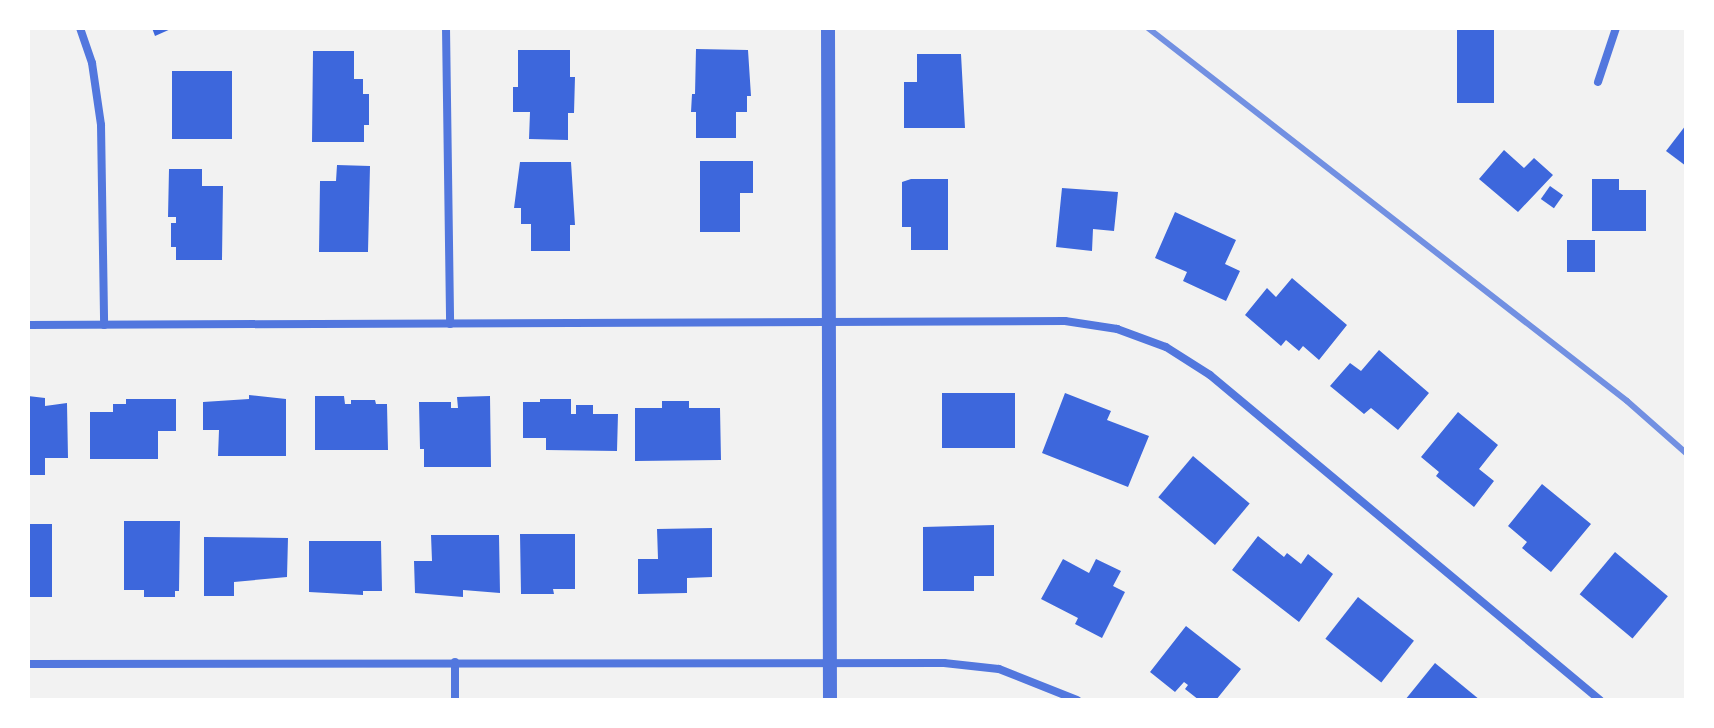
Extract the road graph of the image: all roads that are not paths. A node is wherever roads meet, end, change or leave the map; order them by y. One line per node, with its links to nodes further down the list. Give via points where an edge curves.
1 (80, 28): 9 (street, via 92,63 101,125)
2 (446, 28): 7 (street)
3 (828, 28): 6 (street)
4 (1616, 28): 5 (street)
5 (1598, 82)
6 (829, 323): 7 (street); 12 (street); 16 (street, via 1065,321 1117,329 1166,347 1210,375)
7 (450, 324): 9 (street)
8 (28, 325): 9 (street)
9 (104, 325)
10 (455, 662): 11 (street); 12 (street); 13 (street)
11 (28, 664)
12 (830, 665): 14 (street); 15 (street, via 972,665 1028,678)
13 (455, 700)
14 (830, 700)
15 (1077, 700)
16 (1600, 700)

